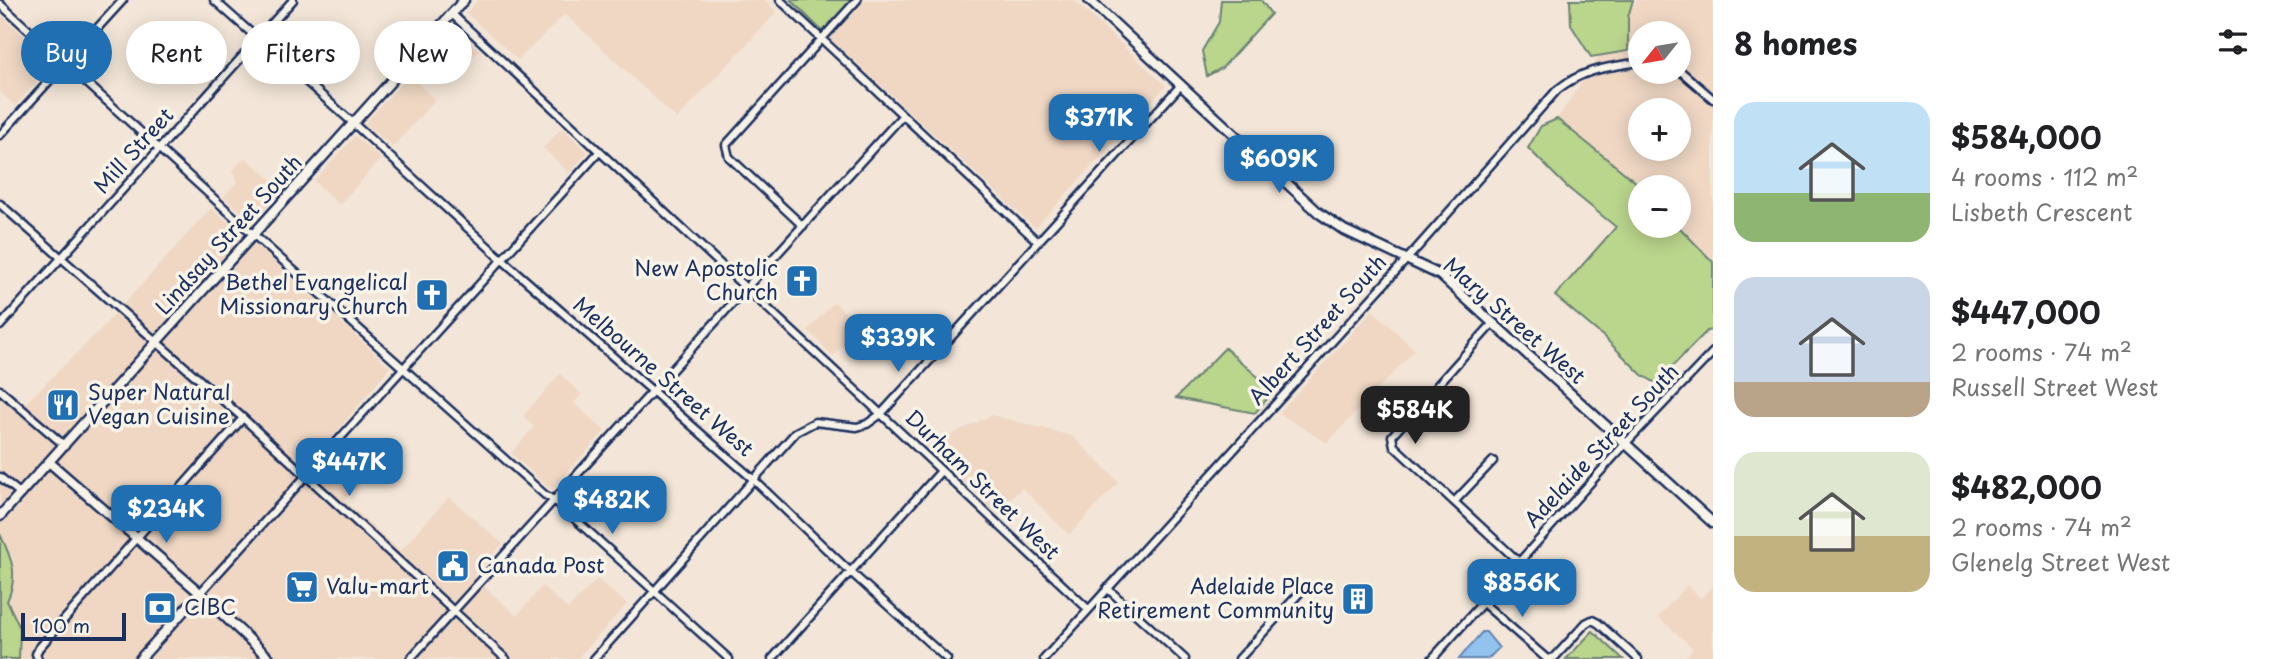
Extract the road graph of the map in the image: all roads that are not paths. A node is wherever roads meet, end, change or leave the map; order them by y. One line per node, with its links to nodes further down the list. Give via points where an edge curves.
1 (122, 0): 10 (street)
2 (214, 0): 13 (street, Melbourne Street West)
3 (293, 0): 11 (street, Mill Street)
4 (464, 0): 9 (main road, Lindsay Street South)
5 (780, 0): 14 (street)
6 (857, 0): 14 (street)
7 (1089, 0): 21 (main road, Mary Street West)
8 (0, 4): 12 (street)
9 (452, 14): 24 (main road, Lindsay Street South); 27 (street, Durham Street West)
10 (103, 21)
11 (275, 21)
12 (21, 23)
13 (241, 25)
14 (821, 39): 23 (street); 29 (street, via 726,145 729,157)
15 (241, 59): 26 (street, Mill Street)
16 (1628, 64): 33 (street, Albert Street South, via 1585,72 1557,90)
17 (1691, 80): 22 (street)
18 (47, 84): 25 (street)
19 (87, 84): 26 (street)
20 (309, 84): 24 (street, Melbourne Street West)
21 (1181, 85): 31 (street); 33 (main road, Mary Street West, via 1319,213 1344,230)
22 (1713, 99)
23 (903, 115): 29 (street); 31 (street)
24 (354, 123): 30 (main road, Lindsay Street South); 34 (street, Melbourne Street West)
25 (0, 135)
26 (160, 149): 30 (street); 32 (street, Mill Street)
27 (600, 151): 34 (street); 35 (street, Durham Street West)
28 (0, 204): 32 (street)
29 (803, 226): 35 (street)
30 (254, 234): 38 (main road, Lindsay Street South); 40 (street)
31 (1037, 241): 43 (street)
32 (60, 258): 37 (street, Mill Street); 38 (street)
33 (1407, 258): 36 (main road, Mary Street West, via 1440,275); 62 (street, Albert Street South)
34 (501, 259): 40 (street); 42 (street, Melbourne Street West)
35 (746, 289): 42 (street); 43 (street, Durham Street West)
36 (1493, 323): 45 (main road, Mary Street West); 55 (street, via 1392,436 1394,446)
37 (0, 326)
38 (155, 342): 44 (street); 46 (main road, Lindsay Street South)
39 (1713, 352): 45 (street, Adelaide Street South)
40 (404, 368): 50 (street); 54 (street)
41 (0, 390): 46 (street)
42 (653, 392): 52 (street, Melbourne Street West); 54 (street)
43 (881, 414): 49 (street, Durham Street West); 52 (street, via 857,427 809,424 796,432)
44 (243, 418): 50 (street); 58 (street)
45 (1626, 443): 57 (main road, Mary Street West); 59 (street, Adelaide Street South)
46 (65, 446): 48 (main road, Lindsay Street South)
47 (1493, 461): 55 (street)
48 (50, 462): 53 (main road, Lindsay Street South); 58 (main road)
49 (942, 471): 60 (street); 66 (street, Durham Street West)
50 (305, 476): 64 (street); 67 (street)
51 (0, 477): 53 (street)
52 (754, 480): 60 (street, Melbourne Street West); 63 (street)
53 (21, 494): 56 (main road, Lindsay Street South)
54 (554, 500): 63 (street); 67 (street)
55 (1455, 501): 59 (street)
56 (0, 516)
57 (1713, 523)
58 (137, 539): 64 (main road); 68 (street, via 39,648)
59 (1519, 562): 65 (street, Adelaide Street South)
60 (850, 572): 75 (street); 76 (street, Melbourne Street West)
61 (1305, 587): 79 (street)
62 (1107, 588): 66 (street, Albert Street South); 78 (street)
63 (653, 591): 73 (street); 74 (street)
64 (200, 593): 69 (main road); 70 (main road)
65 (1483, 603): 80 (street, Adelaide Street South); 81 (street)
66 (1088, 609): 77 (street, Albert Street South)
67 (452, 610): 71 (street); 72 (street)
68 (38, 659)
69 (140, 659)
70 (270, 659)
71 (410, 659)
72 (506, 659)
73 (594, 659)
74 (729, 659)
75 (772, 659)
76 (947, 659)
77 (1044, 659)
78 (1185, 659)
79 (1239, 659)
80 (1432, 659)
81 (1548, 659): 82 (street, via 1592,620)
82 (1638, 659)

